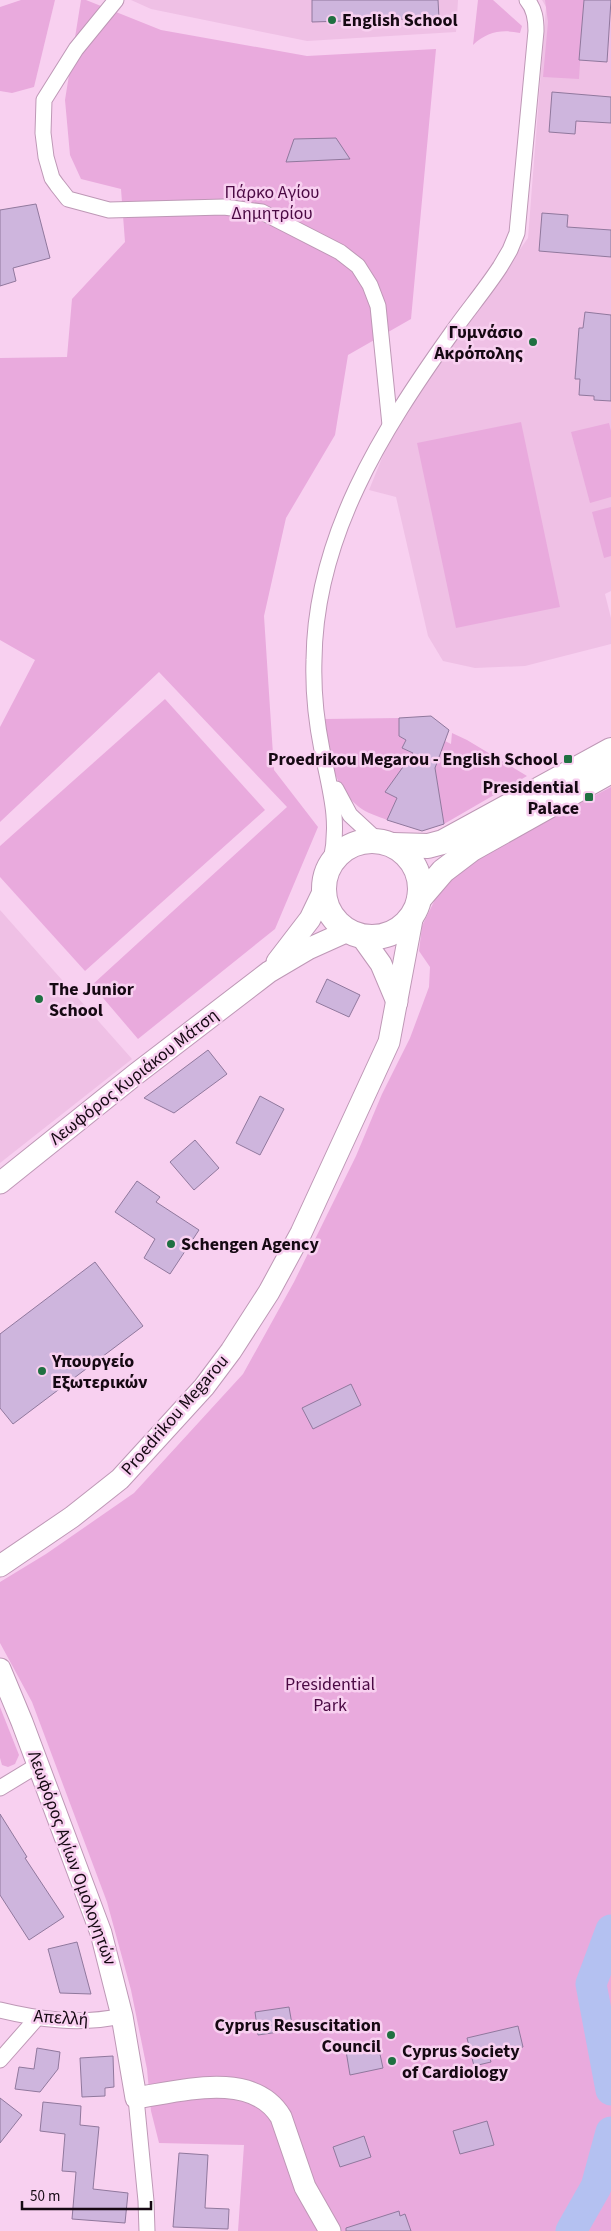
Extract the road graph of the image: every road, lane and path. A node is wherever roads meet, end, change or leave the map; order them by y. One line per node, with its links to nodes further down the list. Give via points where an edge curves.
1 (116, 0): 3 (street, via 76,49 44,100 43,133 52,178 68,199 109,210 224,207 262,212 340,252 358,266 378,306)
2 (527, 0): 3 (street, via 536,18 536,31 516,233 500,267)
3 (390, 425): 5 (street, via 367,465 342,521 316,617 315,691)
4 (611, 750): 7 (main road, via 443,842 428,846)
5 (326, 767): 7 (street, via 350,815); 8 (street, via 336,823)
6 (611, 771): 10 (main road, via 472,849 443,871)
7 (385, 843): 8 (main road, via 351,844); 10 (main road, via 408,856 418,872 420,890)
8 (331, 861): 9 (main road)
9 (323, 892): 11 (main road, via 334,919); 12 (main road, Λεωφόρος Κυριάκου Μάτση, via 310,919)
10 (416, 906): 11 (main road, via 402,926 393,932 383,936); 13 (main road, Proedrikou Megarou)
11 (355, 934): 12 (main road, Λεωφόρος Κυριάκου Μάτση, via 308,949); 13 (main road, via 381,964)
12 (269, 972): 14 (main road, Λεωφόρος Κυριάκου Μάτση)
13 (397, 1002): 15 (main road, Proedrikou Megarou, via 394,1025 383,1058 301,1233 269,1292 231,1351 204,1388 120,1479 72,1517)
14 (0, 1183)
15 (0, 1566)
16 (0, 1669): 17 (main road, Λεωφόρος Αγίων Ομολογητών)
17 (38, 1765): 18 (street); 20 (main road, Λεωφόρος Αγίων Ομολογητών, via 101,1933)
18 (0, 1788)
19 (0, 2010): 21 (street, Απελλή)
20 (122, 2016): 21 (street, Απελλή, via 78,2022); 23 (main road, Λεωφόρος Αγίων Ομολογητών)
21 (37, 2018): 22 (street)
22 (0, 2060)
23 (136, 2098): 24 (street, Λεωφόρος Αγίων Ομολογητών); 25 (main road, via 222,2087 240,2088 260,2095 277,2109 305,2187)
24 (147, 2231)
25 (330, 2231)

